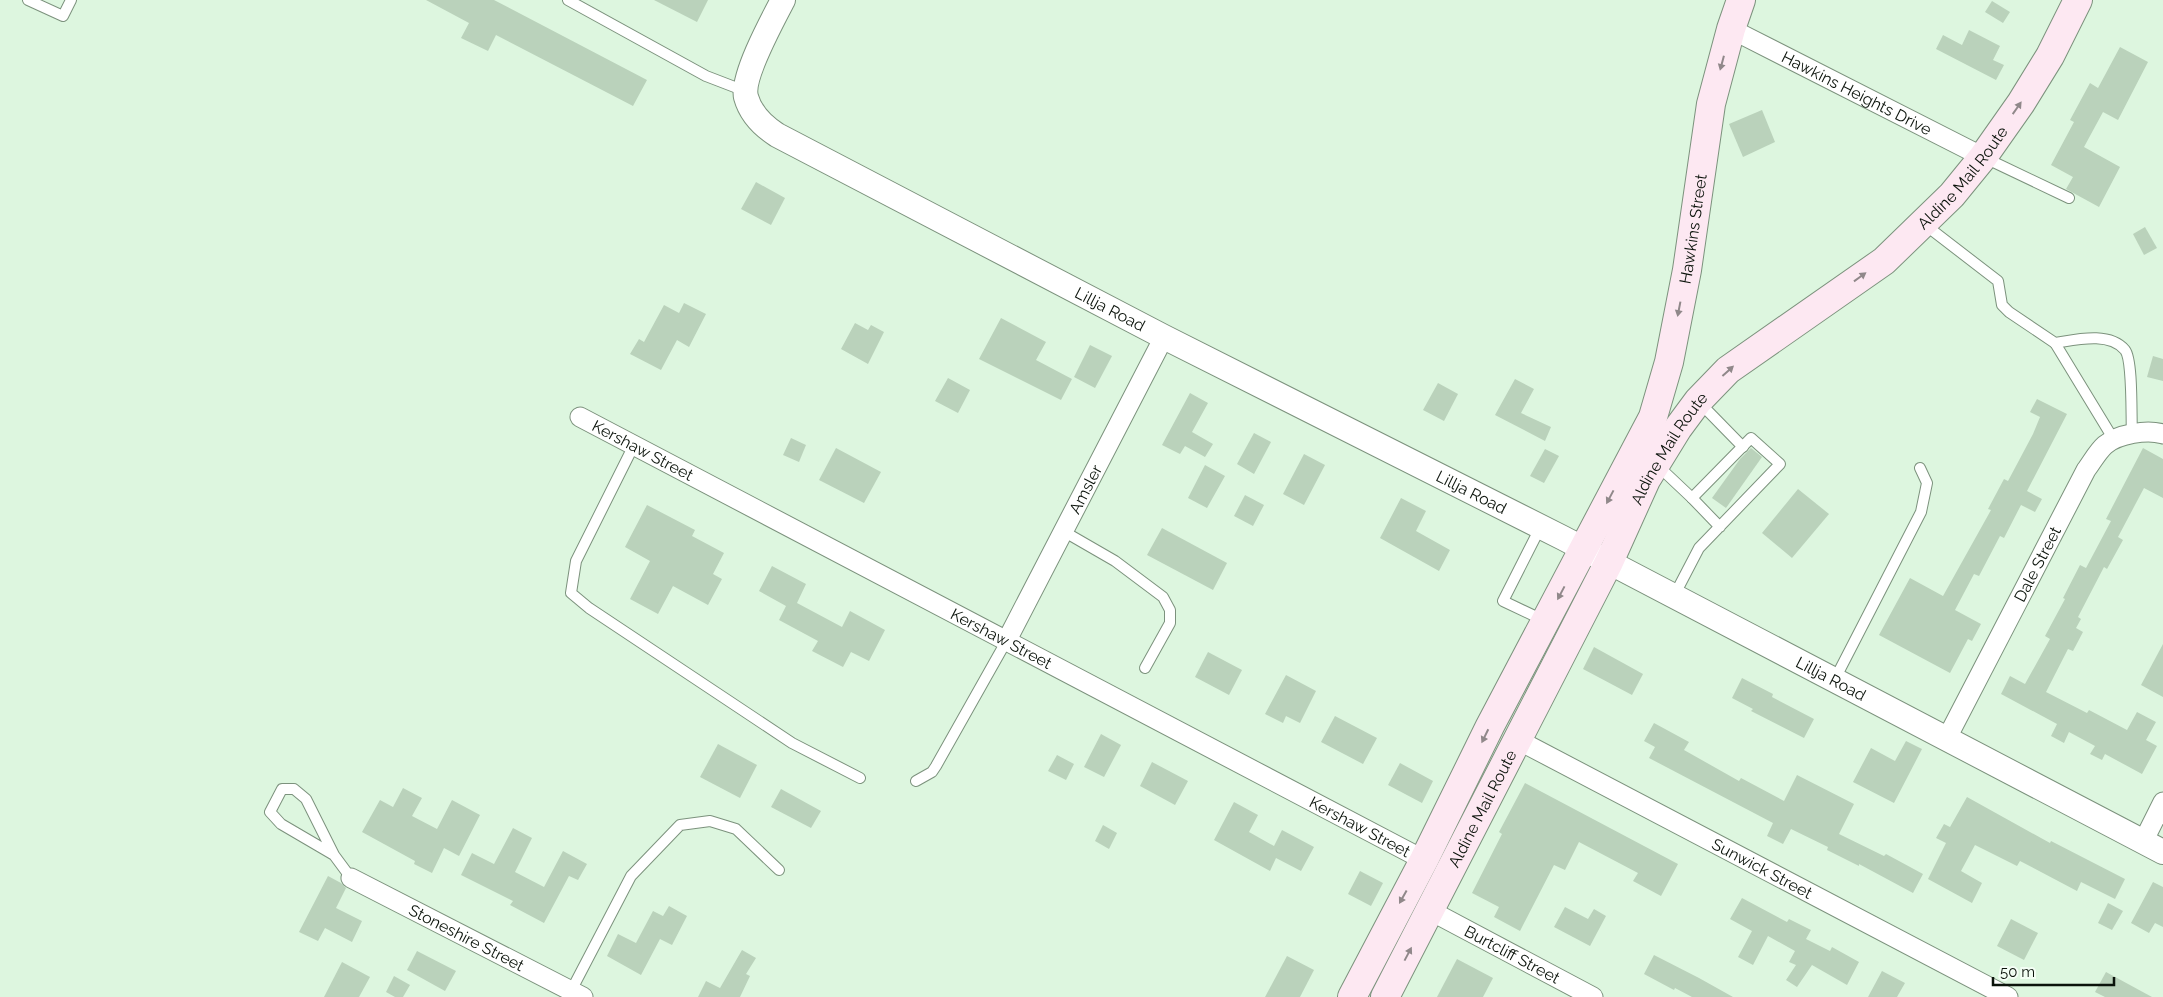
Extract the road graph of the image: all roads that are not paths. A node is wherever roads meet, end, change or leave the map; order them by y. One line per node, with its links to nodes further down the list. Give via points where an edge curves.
1 (28, 0): 2 (lane, via 63,16)
2 (71, 0)
3 (568, 0): 8 (lane, via 706,76)
4 (783, 0): 8 (street, via 751,69)
5 (1741, 0): 7 (main road, Hawkins Street)
6 (2078, 0): 9 (main road, Aldine Mail Route, one-way to 6, via 2050,56)
7 (1731, 29): 9 (street, Hawkins Heights Drive); 20 (main road, Hawkins Street, one-way to 20, via 1710,104 1687,270 1669,362 1652,417)
8 (746, 92): 12 (street, Lillja Road, via 760,123 778,135)
9 (1982, 157): 10 (lane); 11 (main road, Aldine Mail Route, via 1952,195)
10 (2069, 198)
11 (1924, 223): 13 (lane, via 1998,281 2002,305 2009,312); 14 (main road, Aldine Mail Route, one-way to 11, via 1728,370 1884,261)
12 (1164, 337): 24 (street, Lillja Road); 25 (street, Amsler)
13 (2055, 343): 17 (lane); 17 (lane, via 2092,339 2115,344 2125,350 2129,363)
14 (1698, 401): 19 (lane); 20 (main road, Aldine Mail Route)
15 (580, 417): 18 (street, Kershaw Street)
16 (2163, 434): 17 (street)
17 (2123, 437): 33 (street, Dale Street, via 2105,445 2086,470)
18 (634, 445): 30 (street, Kershaw Street); 35 (lane, via 576,561 571,593 792,743)
19 (1743, 447): 22 (lane); 23 (lane, via 1752,438 1780,464)
20 (1644, 459): 22 (lane); 26 (main road, Aldine Mail Route, one-way to 26); 27 (main road, Aldine Mail Route, via 1646,480)
21 (1920, 468): 32 (lane, via 1927,483 1921,512)
22 (1692, 498): 23 (lane)
23 (1720, 527): 28 (lane, via 1699,548)
24 (1540, 528): 26 (street, Lillja Road); 29 (lane, via 1503,601)
25 (1063, 532): 30 (street, Amsler); 31 (lane, via 1114,561 1163,597 1170,610 1170,622)
26 (1583, 549): 27 (street, Lillja Road); 29 (main road, Aldine Mail Route, one-way to 29)
27 (1609, 562): 28 (street, Lillja Road); 34 (main road, Aldine Mail Route)
28 (1674, 596): 32 (street, Lillja Road)
29 (1545, 621): 40 (main road, Aldine Mail Route, one-way to 40)
30 (1007, 640): 36 (lane, via 936,766); 40 (street, Kershaw Street)
31 (1145, 668)
32 (1835, 680): 33 (street, Lillja Road)
33 (1947, 738): 38 (street, Lillja Road)
34 (1516, 739): 43 (main road, Aldine Mail Route); 48 (street, Sunwick Street)
35 (860, 778)
36 (916, 781)
37 (2163, 802): 38 (street)
38 (2153, 847)
39 (334, 855): 39 (lane, via 306,799 294,788 282,790 270,812 281,824); 42 (lane)
40 (1424, 860): 45 (main road, Aldine Mail Route, one-way to 45)
41 (779, 870): 44 (lane, via 736,829 710,821 680,826 631,876)
42 (351, 878): 44 (street, Stoneshire Street)
43 (1431, 911): 46 (main road, Aldine Mail Route, one-way to 43); 47 (street, Burtcliff Street)
44 (576, 994)
45 (1352, 997)
46 (1385, 997)
47 (1594, 997)
48 (2008, 997)

